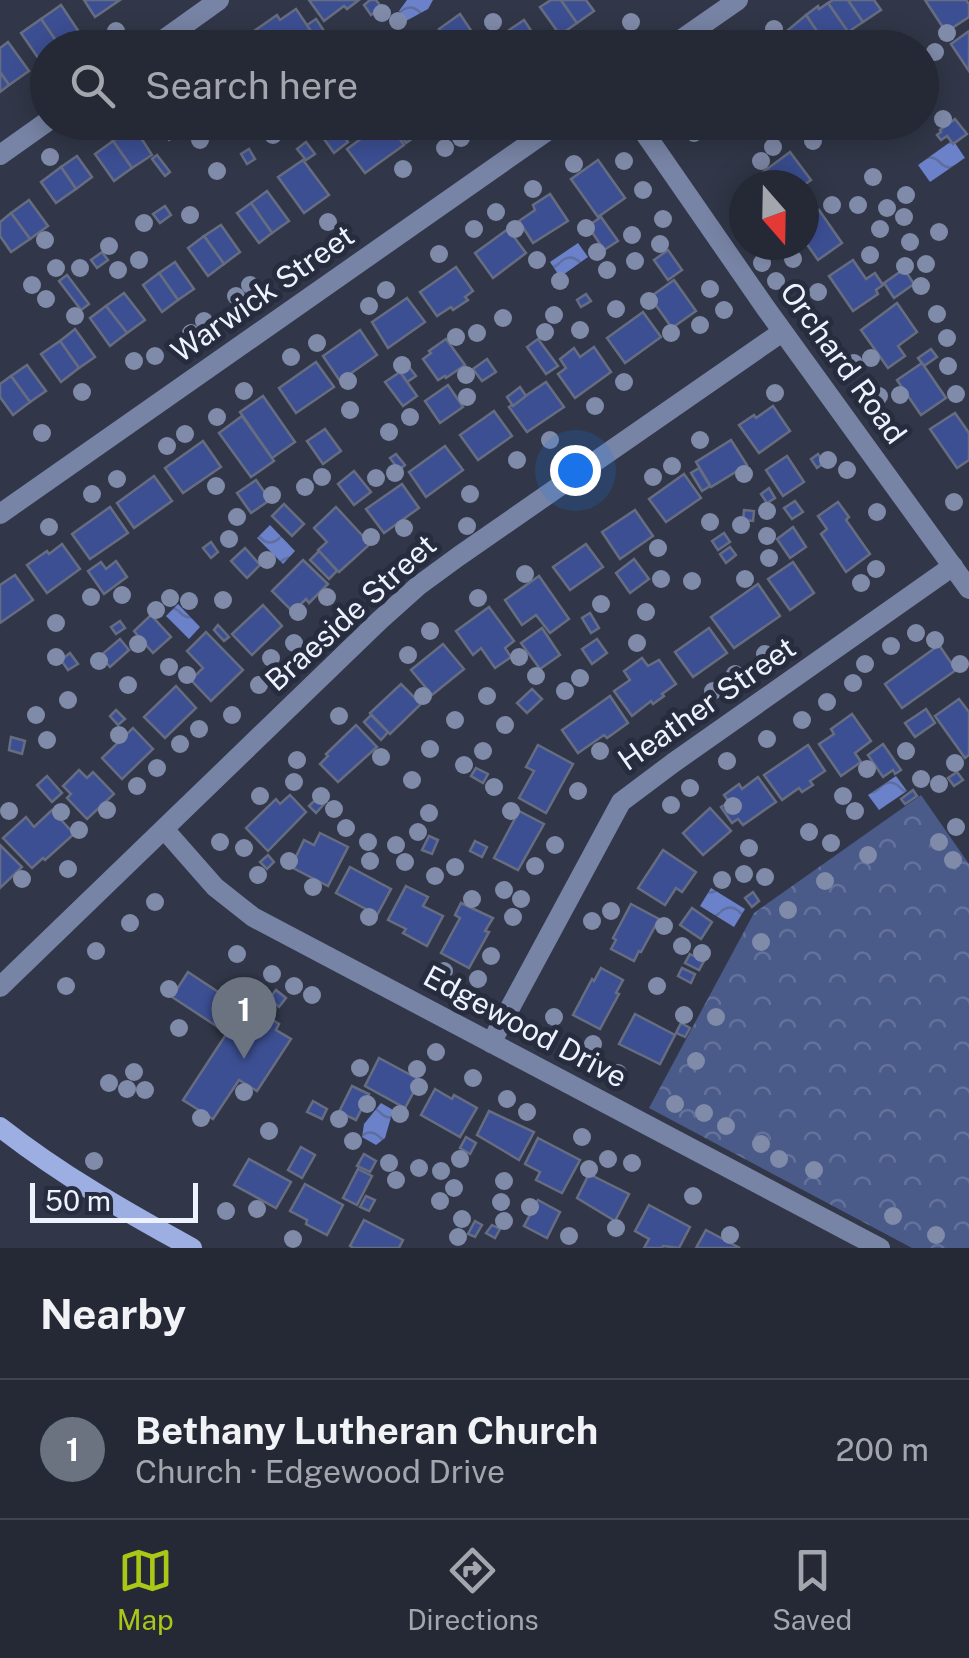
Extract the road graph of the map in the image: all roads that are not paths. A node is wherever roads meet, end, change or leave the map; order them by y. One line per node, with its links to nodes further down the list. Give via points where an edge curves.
1 (219, 0): 3 (street)
2 (738, 0): 4 (street)
3 (177, 30)
4 (696, 30)
5 (30, 134): 8 (street)
6 (534, 140): 10 (street, Warwick Street)
7 (649, 140): 9 (street, Orchard Road)
8 (0, 155)
9 (782, 332): 11 (street, Orchard Road); 13 (street, Braeside Street, via 418,586)
10 (0, 514)
11 (953, 566): 12 (street, Orchard Road); 15 (street, Heather Street, via 622,802)
12 (969, 589)
13 (164, 830): 14 (street, Braeside Street); 15 (street, Edgewood Drive, via 215,887 253,917)
14 (0, 987)
15 (491, 1043): 18 (street, Edgewood Drive)
16 (0, 1127): 17 (main road, via 90,1190)
17 (192, 1248)
18 (880, 1248)

